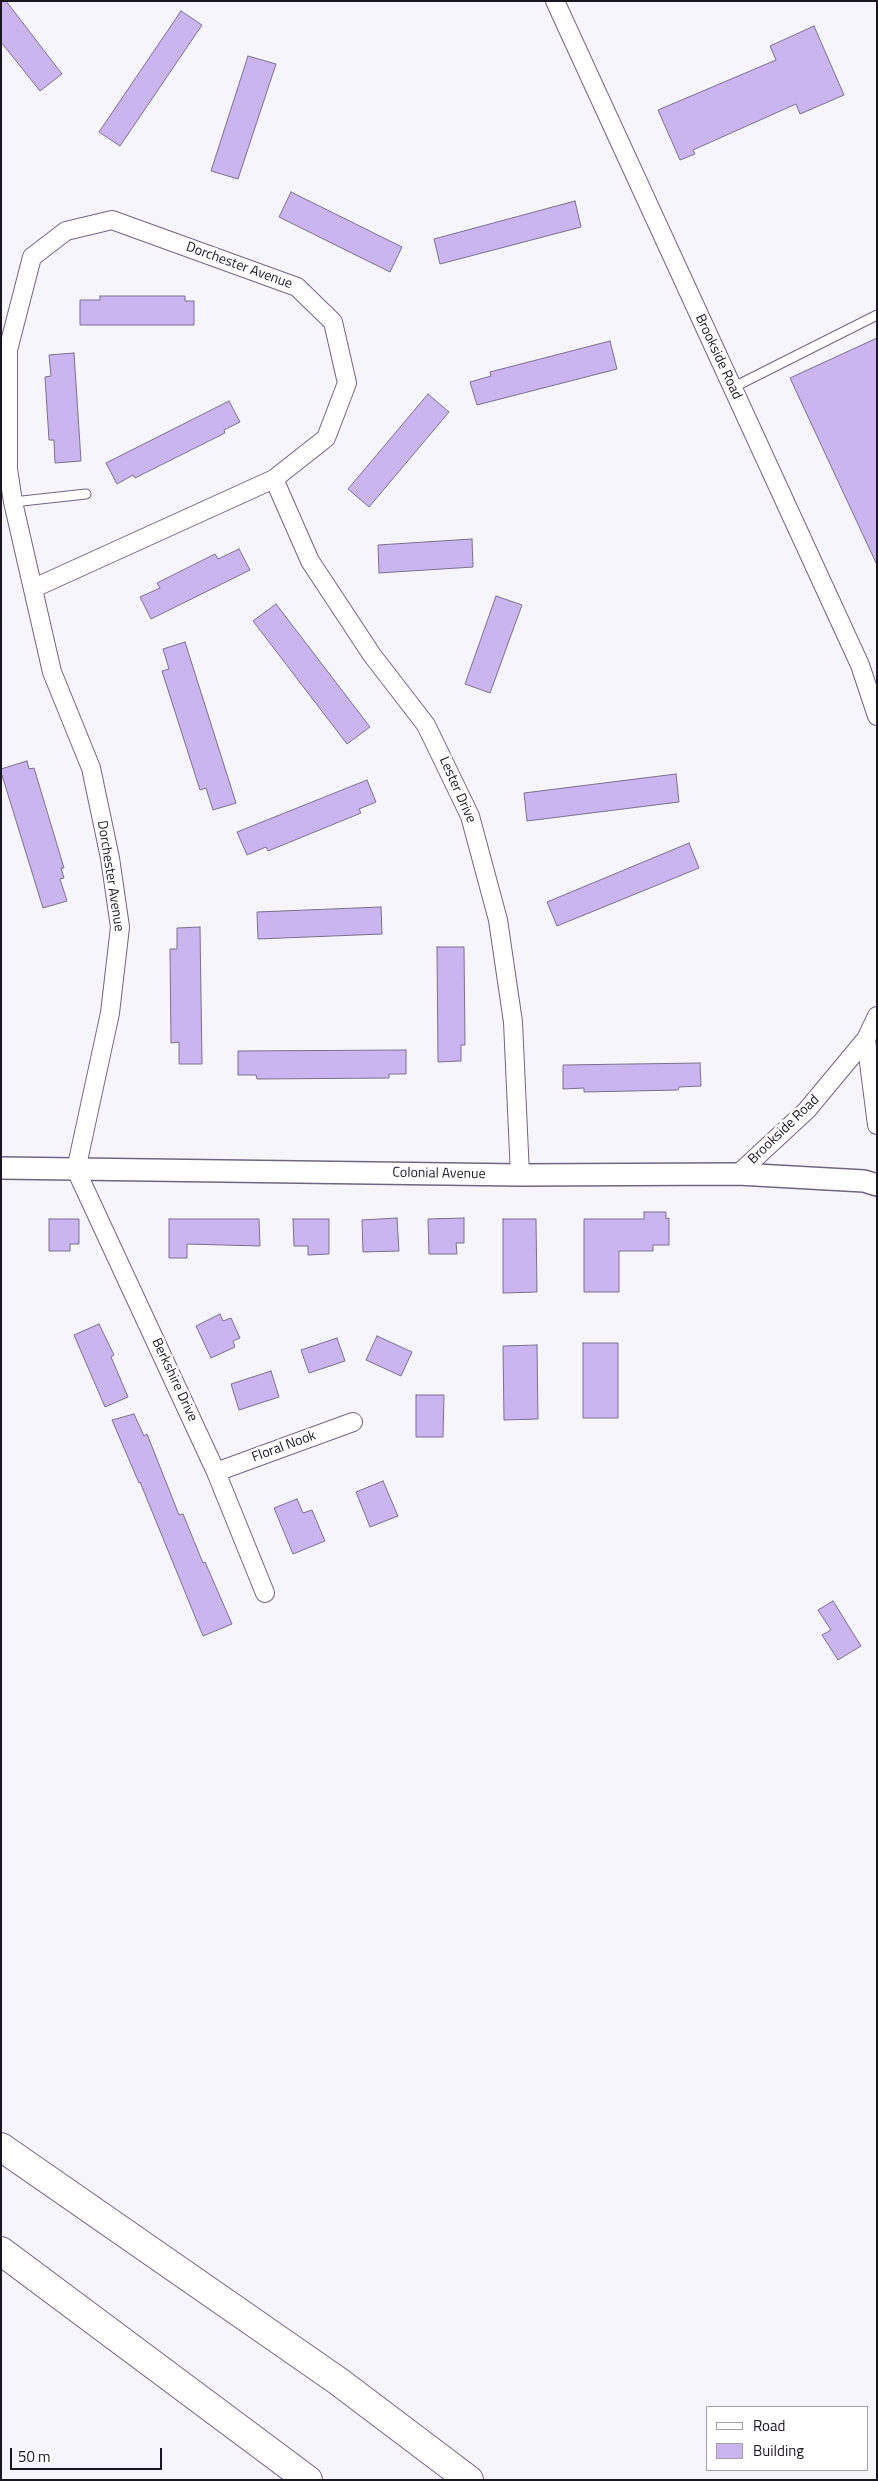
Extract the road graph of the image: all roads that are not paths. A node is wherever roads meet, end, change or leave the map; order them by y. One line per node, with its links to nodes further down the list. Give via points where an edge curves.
1 (555, 1): 3 (street, Brookside Road)
2 (877, 315): 3 (lane)
3 (732, 388): 8 (street, Brookside Road, via 860,665)
4 (274, 479): 6 (street, Dorchester Avenue, via 326,438 347,383 333,322 297,287 112,220 66,231 32,257 8,350 8,469); 7 (street, Dorchester Avenue); 15 (street, Lester Drive, via 310,560 372,655 426,725 470,816 498,920 513,1022)
5 (86, 494): 6 (lane)
6 (14, 502): 7 (street, Dorchester Avenue)
7 (34, 588): 13 (street, Dorchester Avenue, via 52,672 91,768 110,858 120,927 110,1013)
8 (877, 716)
9 (877, 1016): 10 (street, Brookside Road)
10 (866, 1039): 11 (street); 14 (street, Brookside Road, via 807,1110)
11 (877, 1125)
12 (2, 1168): 13 (street, Colonial Avenue); 16 (lane)
13 (76, 1170): 15 (street, Colonial Avenue); 19 (street, Berkshire Drive)
14 (738, 1174): 15 (street, Colonial Avenue); 17 (street, Colonial Avenue, via 864,1181)
15 (520, 1175)
16 (1, 1180)
17 (877, 1185)
18 (353, 1422): 19 (street, Floral Nook)
19 (216, 1472): 20 (street, Berkshire Drive)
20 (265, 1593)
21 (1, 2147): 24 (highway, via 338,2381)
22 (1, 2251): 23 (highway)
23 (308, 2480)
24 (469, 2480)

